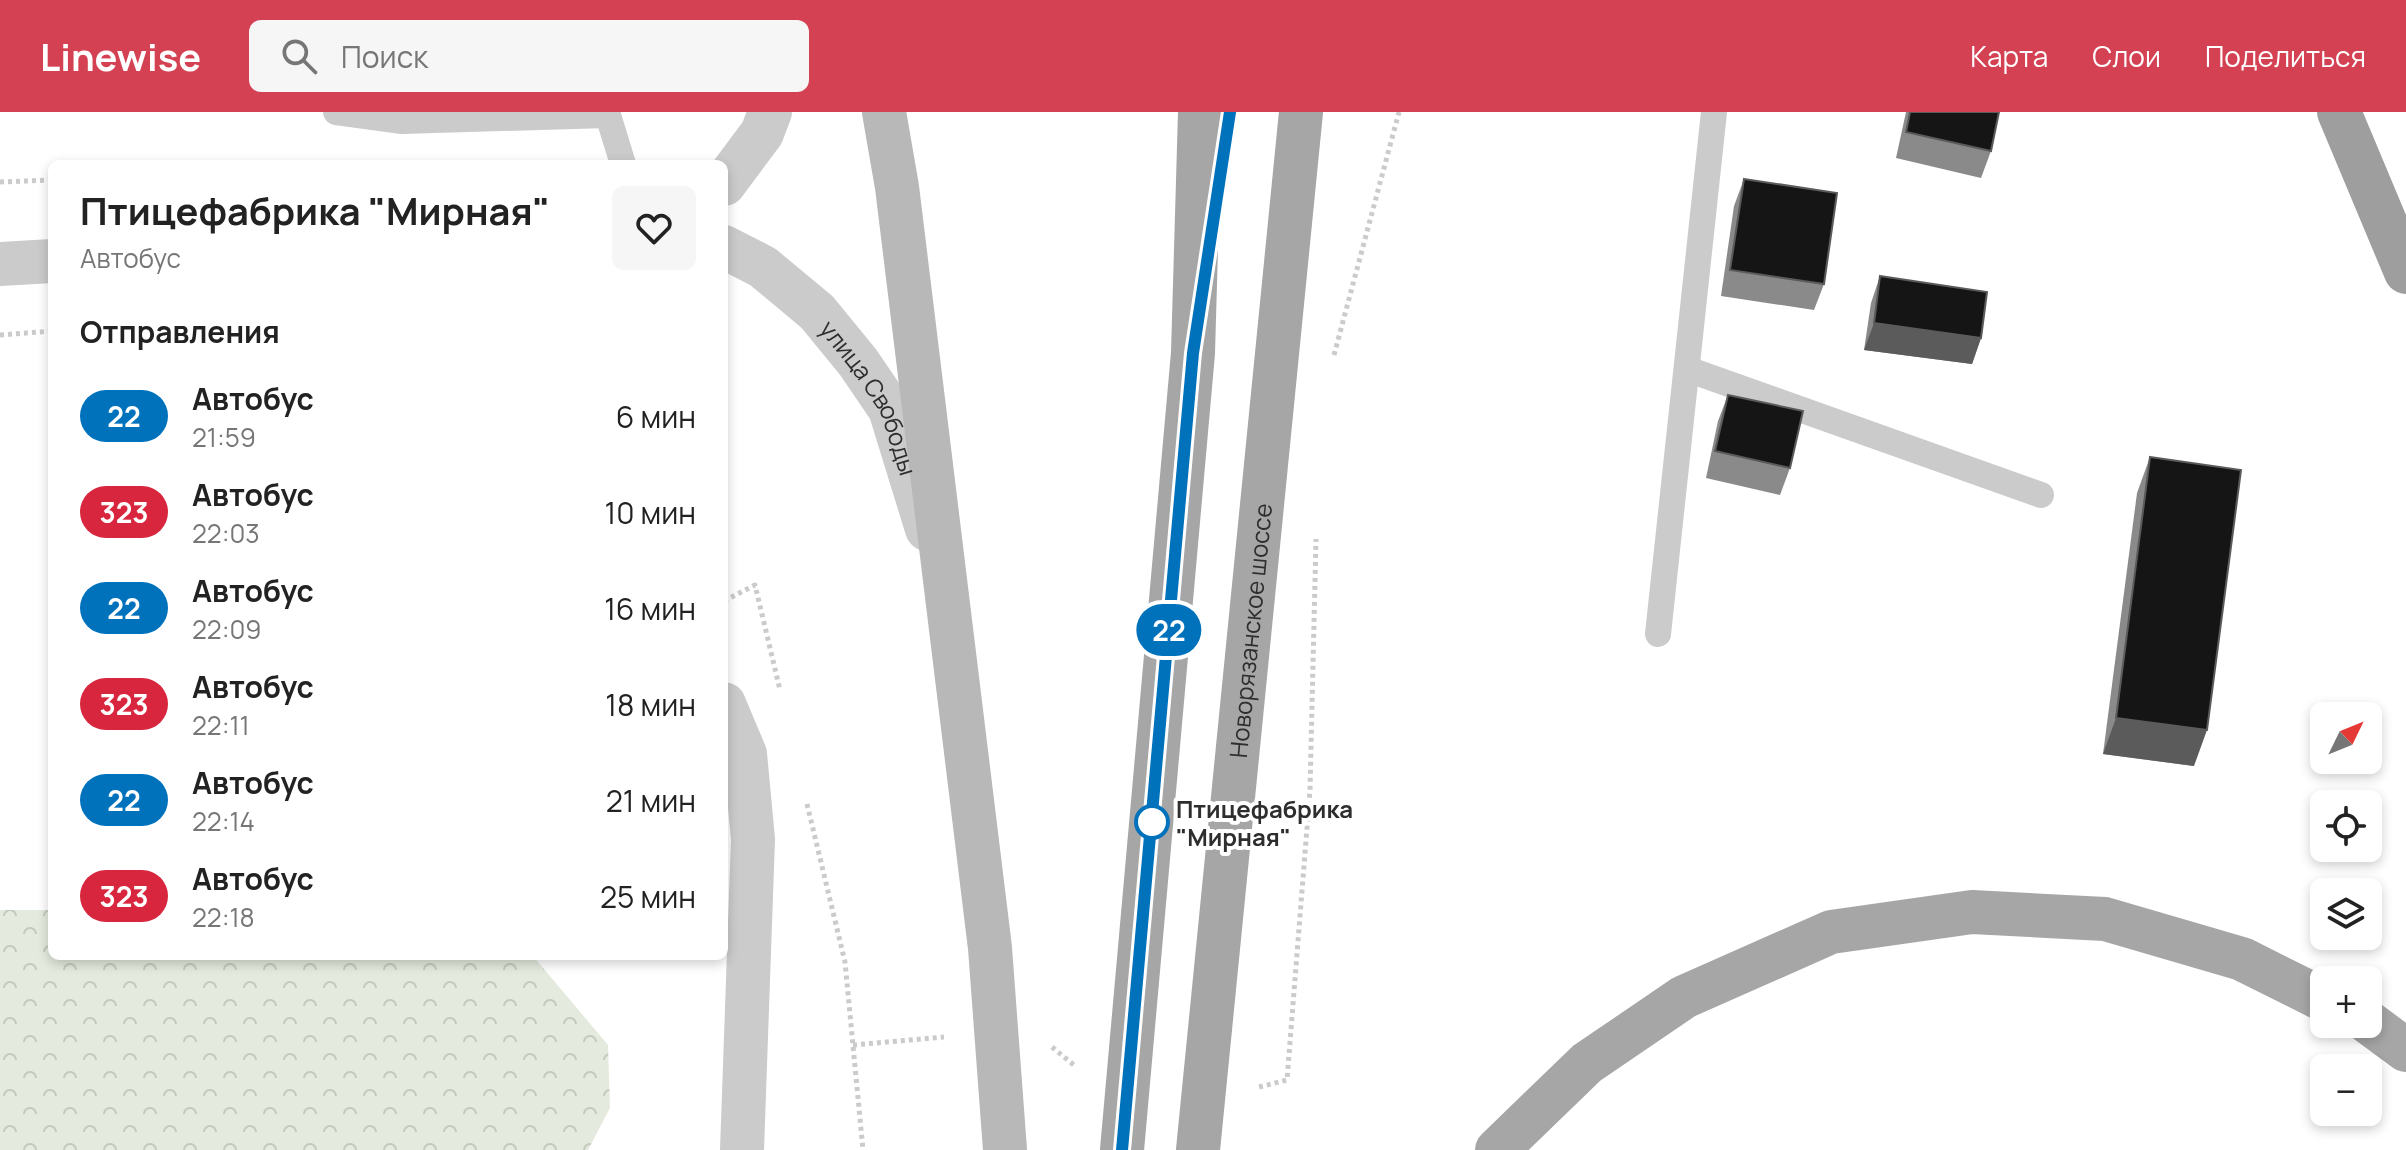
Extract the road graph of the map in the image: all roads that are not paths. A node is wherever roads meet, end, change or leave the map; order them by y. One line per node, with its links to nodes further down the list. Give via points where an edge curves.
1 (336, 112): 9 (lane, via 402,121)
2 (770, 112): 11 (street, via 762,133)
3 (884, 112): 19 (main road)
4 (1200, 112): 16 (main road)
5 (1230, 112): 16 (main road)
6 (1301, 112): 28 (main road, Новорязанское шоссе)
7 (1714, 112): 17 (lane)
8 (2339, 112): 15 (highway)
9 (607, 114): 10 (lane)
10 (622, 160)
11 (728, 179)
12 (728, 249): 19 (street, улица Свободы, via 763,267 817,312 890,409)
13 (48, 261): 14 (street)
14 (0, 264)
15 (2406, 272)
16 (1193, 353): 27 (main road)
17 (1687, 369): 18 (lane); 20 (lane)
18 (2041, 495)
19 (947, 596): 26 (main road, via 997,1021)
20 (1658, 634)
21 (728, 714): 25 (street, via 745,754 753,839)
22 (2310, 993): 29 (main road, via 2242,959 2105,919 1972,912 1831,932 1684,997 1587,1063)
23 (2382, 1032): 24 (main road)
24 (2406, 1050)
25 (742, 1150)
26 (1005, 1150)
27 (1122, 1150)
28 (1198, 1150)
29 (1497, 1150)

